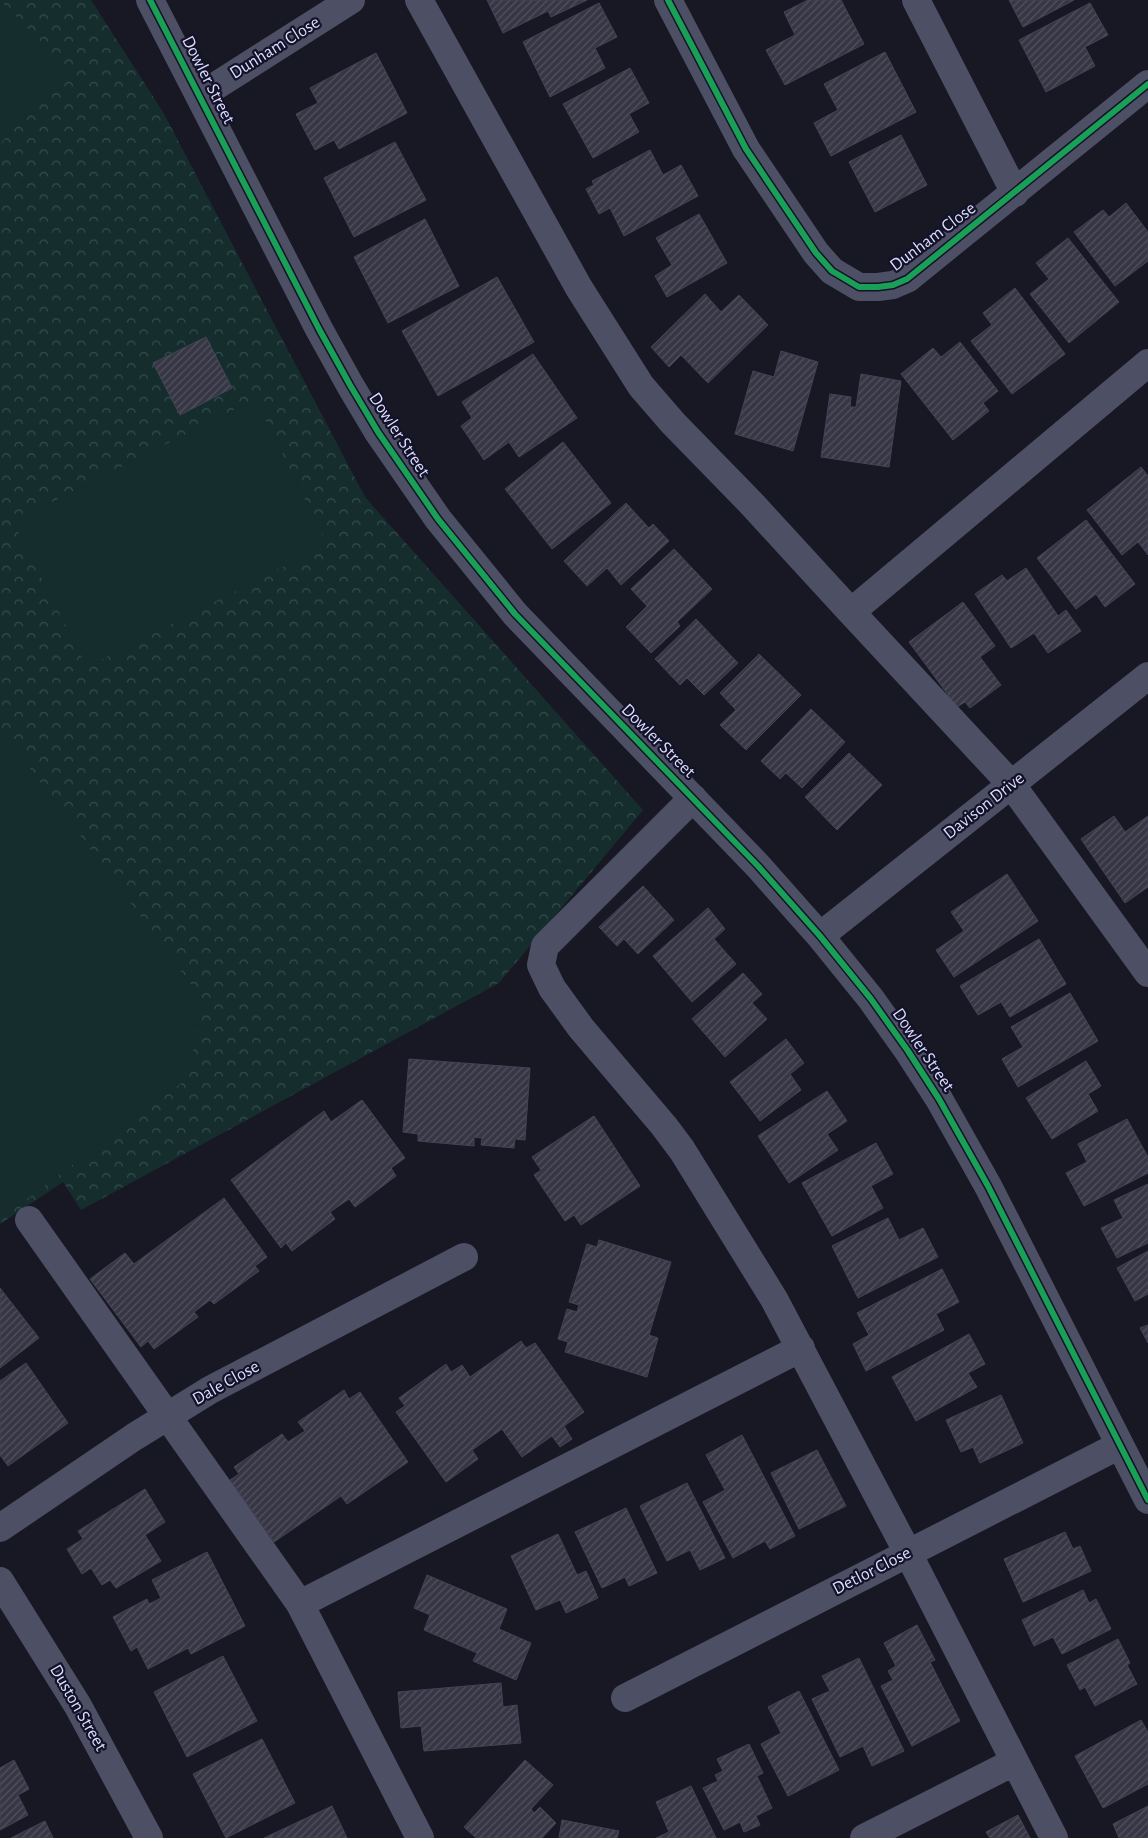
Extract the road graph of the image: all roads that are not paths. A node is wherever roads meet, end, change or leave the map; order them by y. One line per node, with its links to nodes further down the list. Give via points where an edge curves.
1 (150, 0): 7 (street, Dowler Street)
2 (351, 0): 7 (street, Dunham Close)
3 (419, 0): 10 (street, via 579,288 641,386)
4 (668, 0): 8 (street, Dunham Close, via 746,149 816,253 832,271 847,281 859,287 878,287 907,279)
5 (916, 0): 8 (street)
6 (1148, 84): 8 (street, Dunham Close)
7 (200, 96): 13 (street, Dowler Street, via 328,345 410,480 515,614)
8 (1015, 193)
9 (1148, 363): 10 (street)
10 (851, 612): 12 (street)
11 (1148, 676): 12 (street, Davison Drive)
12 (1011, 784): 14 (street, Davison Drive); 15 (street)
13 (693, 798): 14 (street, Dowler Street); 18 (street, via 545,946 541,965 552,988 581,1028 682,1150)
14 (820, 936): 20 (street, Dowler Street, via 871,999 939,1099 988,1186)
15 (1148, 973)
16 (29, 1220): 19 (street)
17 (464, 1257): 19 (street, Dale Close, via 254,1366)
18 (801, 1348): 23 (street); 25 (street)
19 (167, 1417): 22 (street, Dale Close); 25 (street)
20 (1120, 1445): 21 (street, Dowler Street); 23 (street, Detlor Close)
21 (1148, 1500)
22 (0, 1528)
23 (908, 1553): 26 (street, Detlor Close); 27 (street)
24 (0, 1581): 28 (street, Duston Street, via 78,1706)
25 (300, 1604): 29 (street)
26 (625, 1698)
27 (1014, 1762): 30 (street); 31 (street)
28 (149, 1838)
29 (420, 1838)
30 (864, 1838)
31 (1054, 1838)

